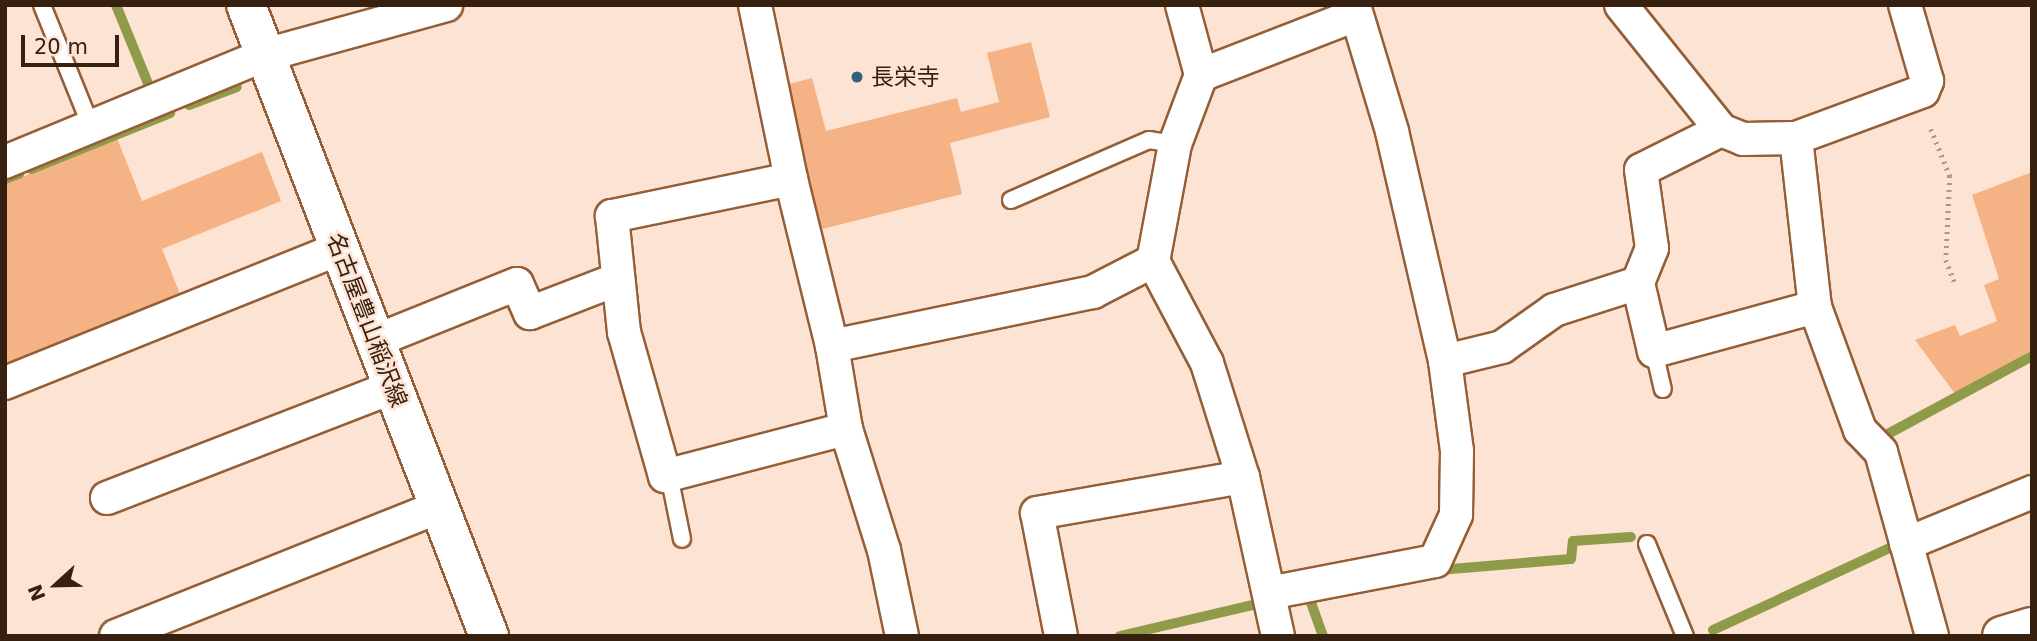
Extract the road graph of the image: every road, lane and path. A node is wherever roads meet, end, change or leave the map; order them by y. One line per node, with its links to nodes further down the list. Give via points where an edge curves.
1 (42, 5): 11 (lane)
2 (246, 5): 9 (main road, 名古屋豊山稲沢線)
3 (446, 5): 9 (street)
4 (755, 5): 17 (street)
5 (1182, 5): 10 (street)
6 (1621, 5): 13 (street)
7 (1905, 5): 14 (street, via 1927,81 1923,91)
8 (1355, 10): 10 (street); 28 (street, via 1392,131)
9 (265, 55): 11 (street); 19 (main road, 名古屋豊山稲沢線)
10 (1201, 75): 15 (street)
11 (91, 126): 16 (street)
12 (1931, 129): 23 (path, via 1950,176 1946,260)
13 (1721, 130): 14 (street, via 1743,139); 22 (street, via 1641,170 1652,248)
14 (1796, 138): 24 (street)
15 (1175, 144): 18 (lane, via 1149,140); 20 (street)
16 (5, 162)
17 (791, 179): 21 (street, via 612,216); 26 (street)
18 (1011, 200)
19 (340, 248): 25 (main road, 名古屋豊山稲沢線); 29 (street)
20 (1153, 261): 26 (street, via 1093,292); 34 (street, via 1207,363)
21 (618, 279): 25 (street, via 530,313 517,284); 33 (street, via 624,332 651,432 665,476)
22 (1638, 282): 27 (street); 28 (street, via 1554,310 1502,348)
23 (1955, 284)
24 (1815, 307): 27 (street); 40 (street, via 1860,430 1881,452)
25 (375, 341): 30 (main road, 名古屋豊山稲沢線)
26 (832, 346): 32 (street)
27 (1654, 351): 31 (lane)
28 (1445, 361): 41 (street, via 1457,452 1456,515 1435,561)
29 (5, 383)
30 (393, 387): 36 (street); 37 (main road, 名古屋豊山稲沢線)
31 (1663, 389)
32 (846, 429): 33 (street); 45 (street, via 884,550)
33 (669, 475): 38 (lane)
34 (1243, 477): 41 (street); 46 (street, via 1037,513)
35 (2032, 492): 40 (street)
36 (107, 498)
37 (439, 507): 43 (street); 44 (main road, 名古屋豊山稲沢線)
38 (682, 540)
39 (1647, 544): 48 (lane)
40 (1906, 544): 49 (street)
41 (1269, 593): 47 (street)
42 (2032, 627): 50 (main road)
43 (116, 636)
44 (489, 636)
45 (902, 636)
46 (1061, 636)
47 (1278, 636)
48 (1685, 636)
49 (1932, 636)
50 (2002, 636)

